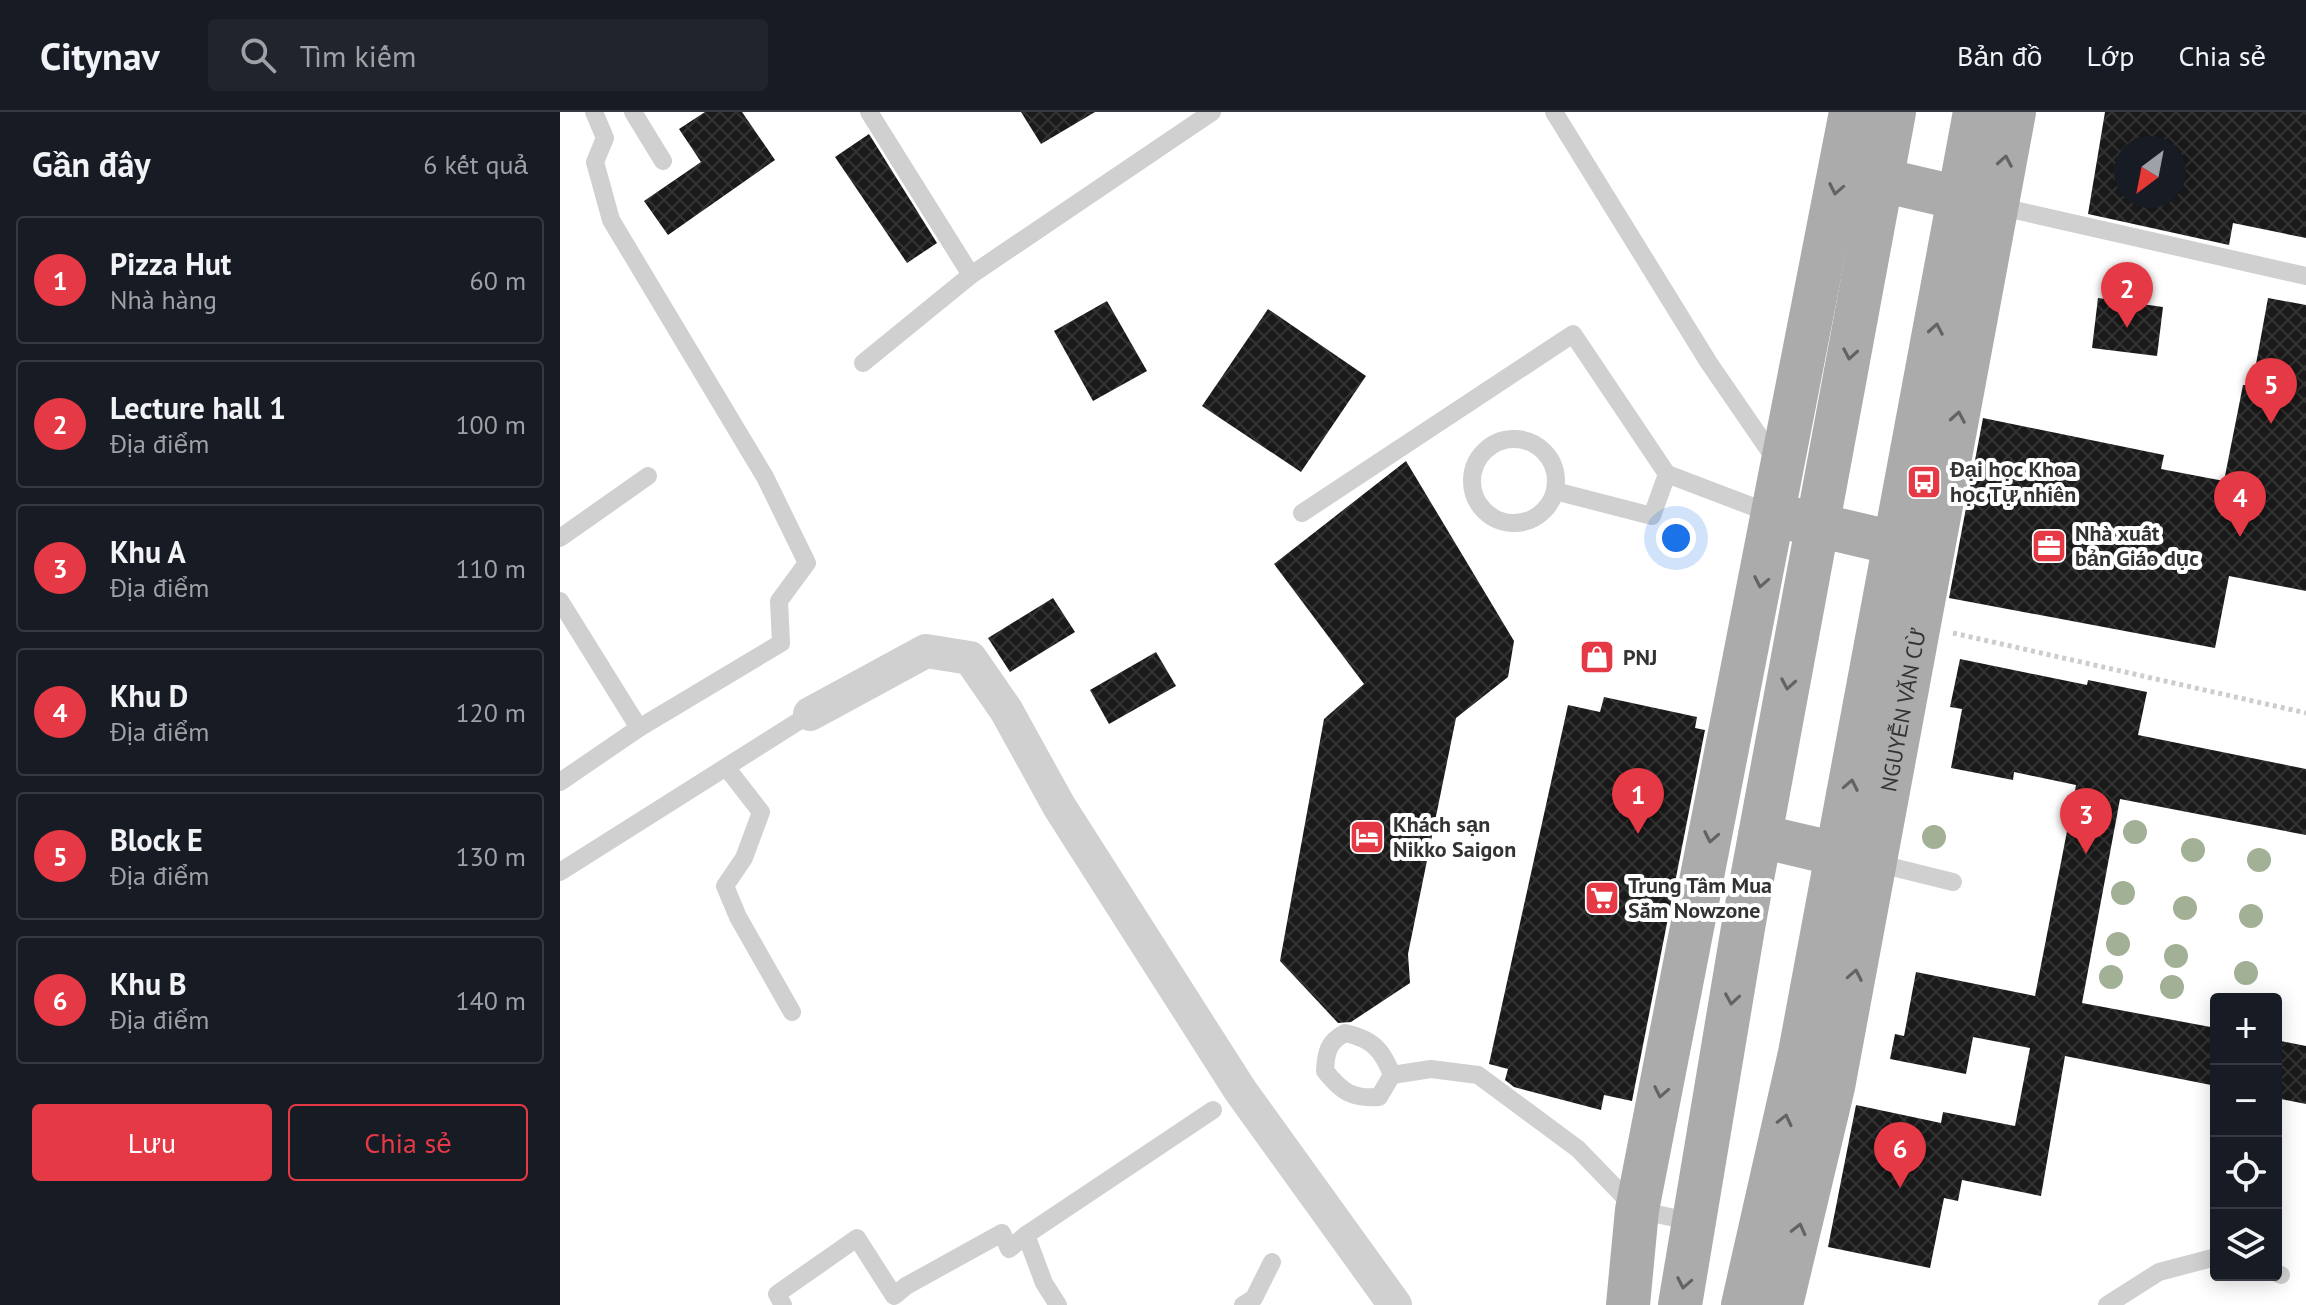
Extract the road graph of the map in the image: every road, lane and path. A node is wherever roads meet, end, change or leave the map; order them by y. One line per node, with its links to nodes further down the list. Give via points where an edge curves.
1 (594, 112): 29 (lane, via 605,138 595,162 611,220 765,477 807,563 779,601 781,643)
2 (633, 112): 10 (lane)
3 (869, 112): 13 (lane)
4 (1212, 112): 13 (lane)
5 (1554, 112): 16 (lane, via 1709,363)
6 (1851, 112): 16 (main road, one-way to 16)
7 (1894, 112): 11 (main road)
8 (1975, 112): 12 (main road, NGUYỄN VĂN CỪ)
9 (2014, 112): 12 (main road, NGUYỄN VĂN CỪ, one-way to 9)
10 (663, 161)
11 (1882, 180): 12 (main road); 22 (main road, one-way to 22)
12 (1978, 202): 14 (lane); 24 (main road, NGUYỄN VĂN CỪ, one-way to 12)
13 (971, 275): 15 (lane)
14 (2306, 276)
15 (863, 363)
16 (1783, 470): 21 (main road)
17 (1667, 474): 19 (lane, via 1652,516); 20 (lane, via 1573,334); 21 (lane)
18 (648, 476): 23 (lane)
19 (1555, 491): 19 (lane, via 1551,462 1530,442 1501,441 1478,458 1472,471 1472,486 1485,512 1512,523 1539,515)
20 (1302, 513)
21 (1774, 515): 22 (main road); 36 (main road, one-way to 36)
22 (1817, 525): 24 (main road); 32 (main road, one-way to 32)
23 (560, 538)
24 (1916, 548): 26 (main road, NGUYỄN VĂN CỪ); 33 (main road, NGUYỄN VĂN CỪ, one-way to 24)
25 (560, 601): 29 (lane)
26 (1920, 626): 27 (path); 33 (main road, NGUYỄN VĂN CỪ)
27 (2306, 713)
28 (810, 714): 30 (lane); 51 (street, via 926,651 970,658 1240,1090)
29 (639, 728): 31 (lane)
30 (726, 767): 34 (lane); 38 (lane, via 761,812 744,858 725,886)
31 (560, 782)
32 (1760, 836): 33 (main road); 37 (main road)
33 (1857, 858): 35 (lane); 54 (main road, NGUYỄN VĂN CỪ, one-way to 33, via 1800,1053); 55 (main road, NGUYỄN VĂN CỪ, one-way to 33, via 1833,1087)
34 (560, 872)
35 (1953, 882)
36 (1696, 911): 37 (main road); 41 (main road, one-way to 41)
37 (1744, 922): 42 (main road, one-way to 42)
38 (792, 1012)
39 (1392, 1075): 41 (lane, via 1431,1069 1478,1075 1578,1149)
40 (1213, 1110): 43 (lane)
41 (1637, 1210): 42 (lane); 52 (main road)
42 (1696, 1222): 53 (main road, one-way to 53)
43 (1026, 1235): 46 (lane, via 1009,1249 1002,1233); 49 (lane)
44 (2210, 1259): 56 (lane, via 2159,1272)
45 (1272, 1262): 50 (lane, via 1254,1298)
46 (906, 1286): 47 (lane, via 894,1296 857,1238 777,1294); 48 (lane)
47 (783, 1305)
48 (914, 1305)
49 (1058, 1305)
50 (1243, 1305)
51 (1395, 1305)
52 (1628, 1305)
53 (1680, 1305)
54 (1743, 1305)
55 (1781, 1305)
56 (2107, 1305)

